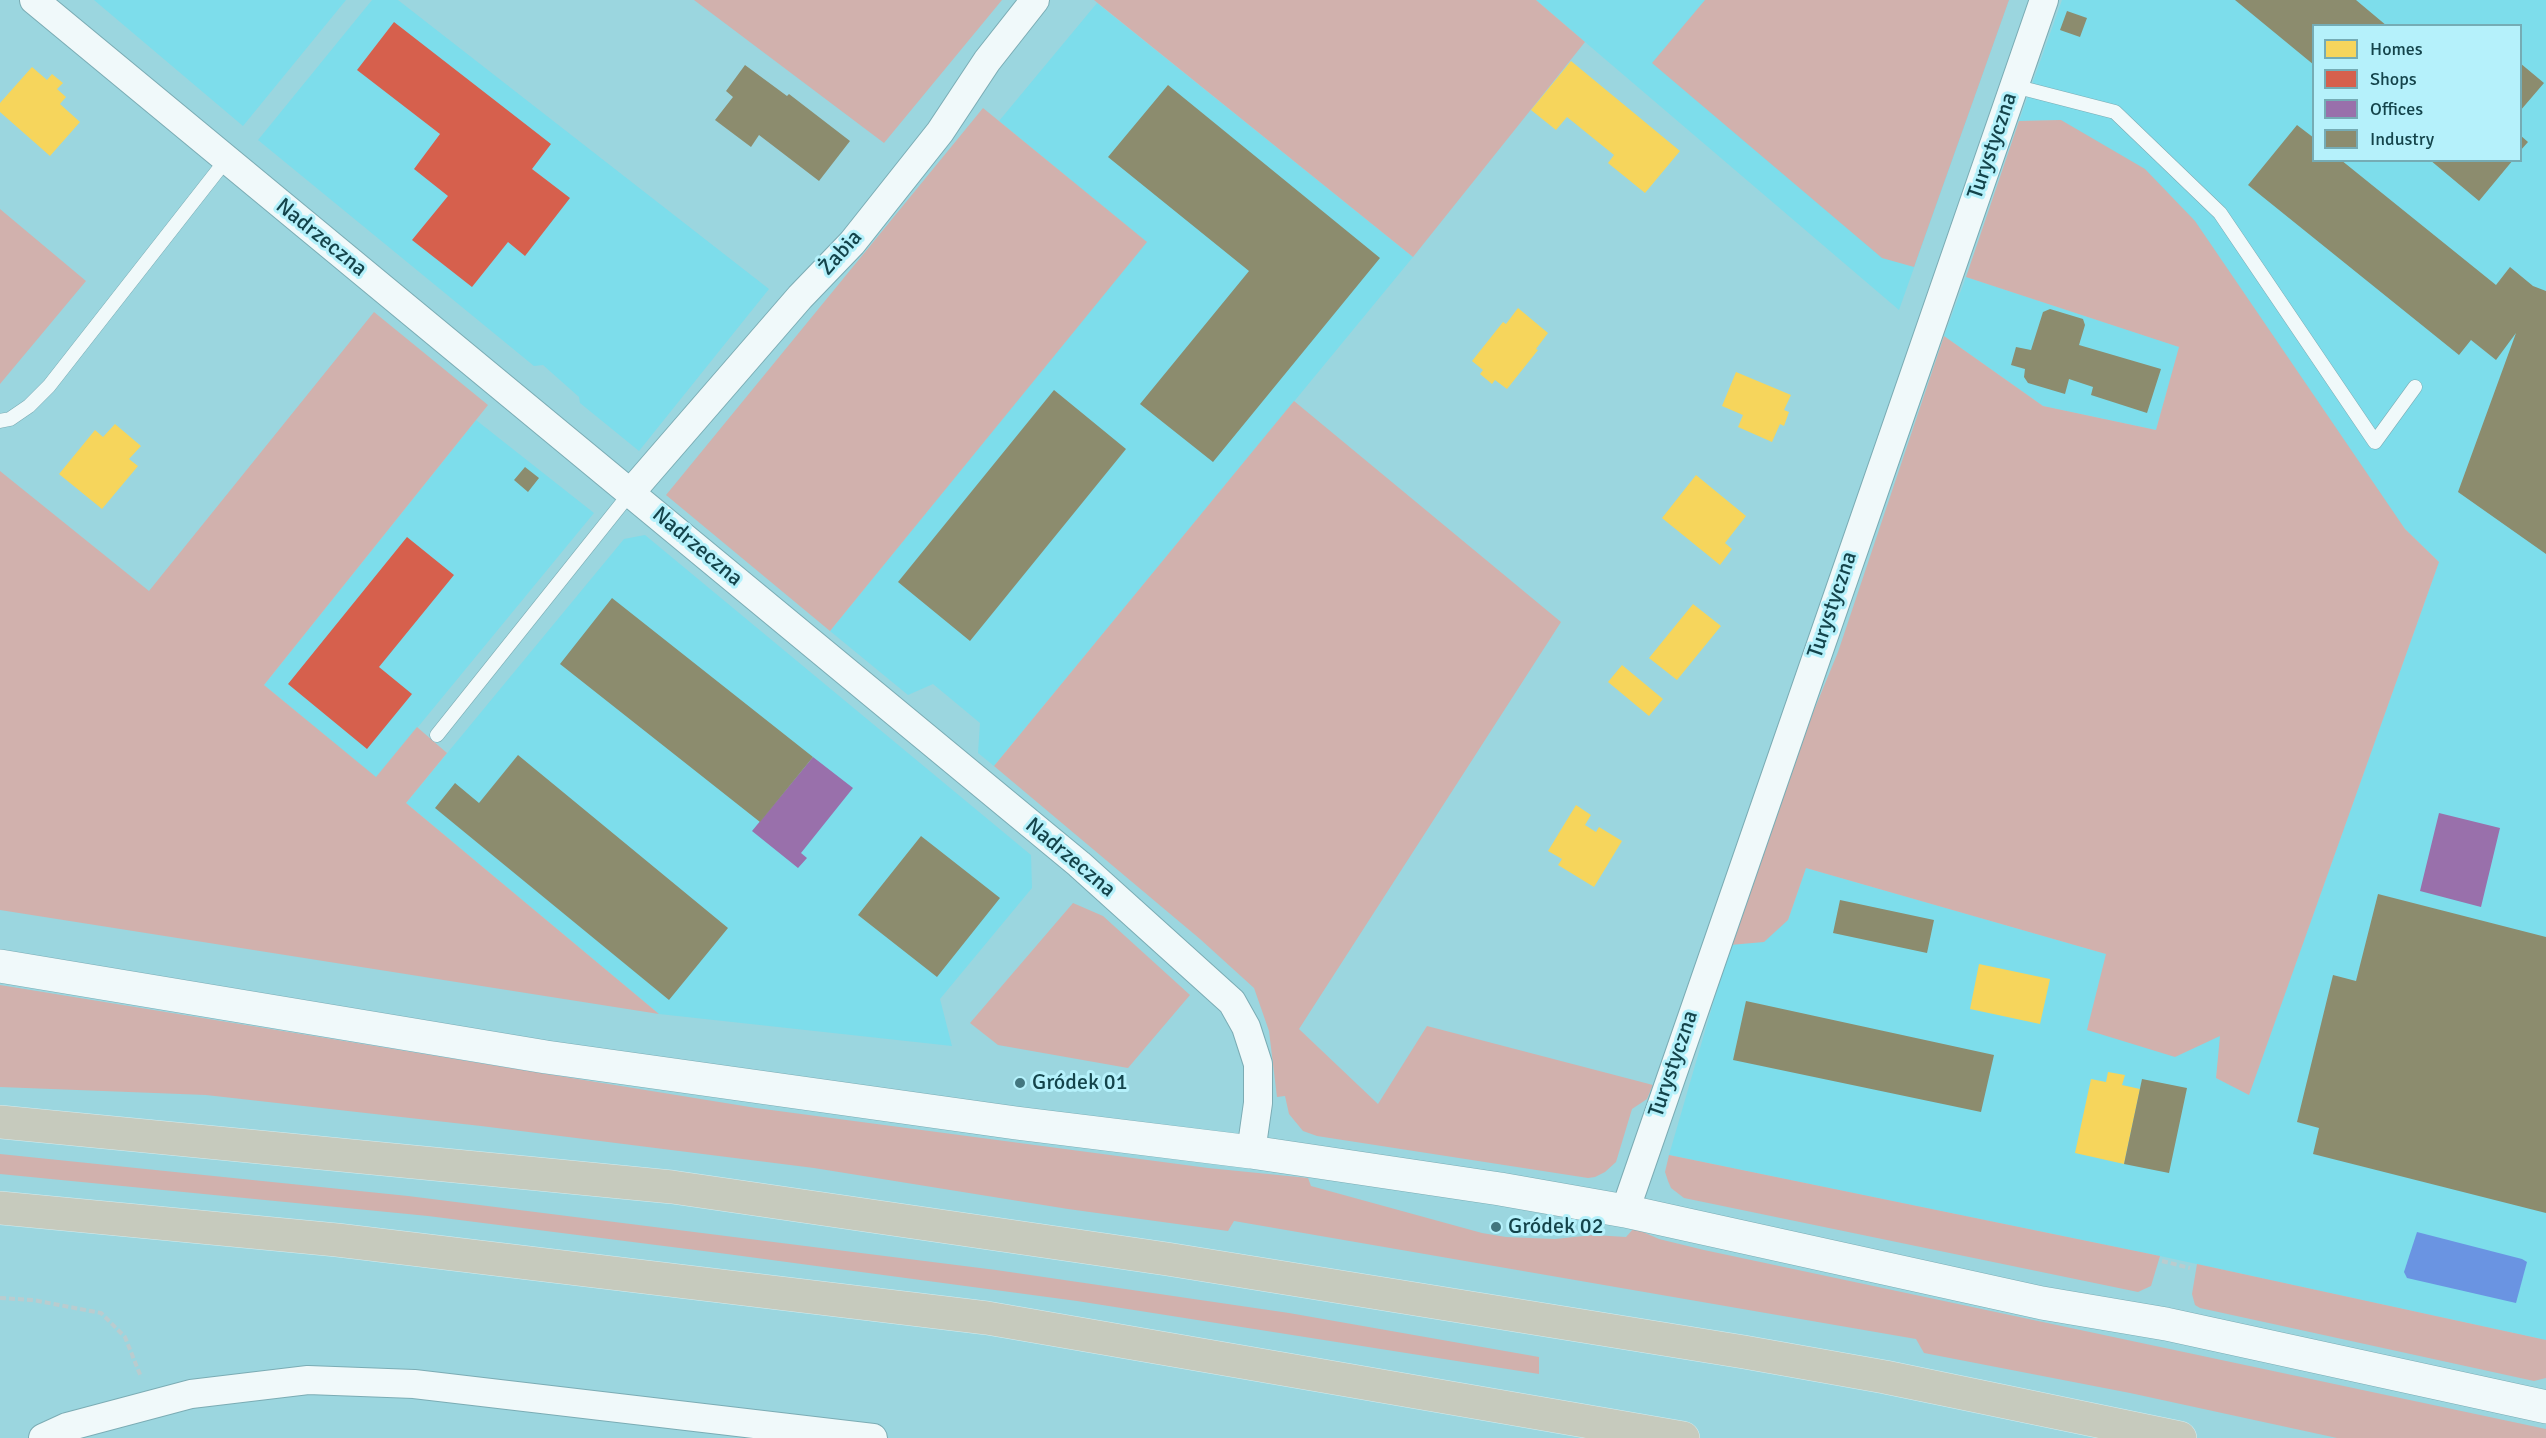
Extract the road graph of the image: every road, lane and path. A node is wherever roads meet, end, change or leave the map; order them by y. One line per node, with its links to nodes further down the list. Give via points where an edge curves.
1 (34, 0): 5 (street, Nadrzeczna)
2 (1035, 0): 8 (street, Żabia, via 987,61 940,132 859,235)
3 (2044, 0): 4 (street, Turystyczna)
4 (2014, 86): 6 (lane, via 2115,112 2220,213 2375,442); 14 (street, Turystyczna)
5 (226, 160): 7 (lane, via 49,386 29,406); 8 (street, Nadrzeczna)
6 (2415, 387)
7 (0, 422)
8 (631, 492): 9 (lane); 12 (street, Nadrzeczna, via 1079,864 1232,1002 1246,1027 1258,1064 1258,1103)
9 (437, 735)
10 (0, 966): 12 (street, via 546,1057)
11 (0, 1122): 23 (highway, via 672,1187 1120,1252 1756,1354)
12 (1251, 1152): 14 (street)
13 (0, 1208): 22 (highway, via 337,1240 987,1318)
14 (1625, 1211): 19 (street, via 2042,1303 2166,1324)
15 (2162, 1261): 16 (path)
16 (2190, 1268)
17 (0, 1298): 18 (path, via 101,1313 125,1337)
18 (153, 1404): 20 (street, via 67,1427); 21 (street, via 191,1395 308,1380 414,1384)
19 (2546, 1407)
20 (42, 1438)
21 (873, 1438)
22 (1683, 1438)
23 (2180, 1438)

